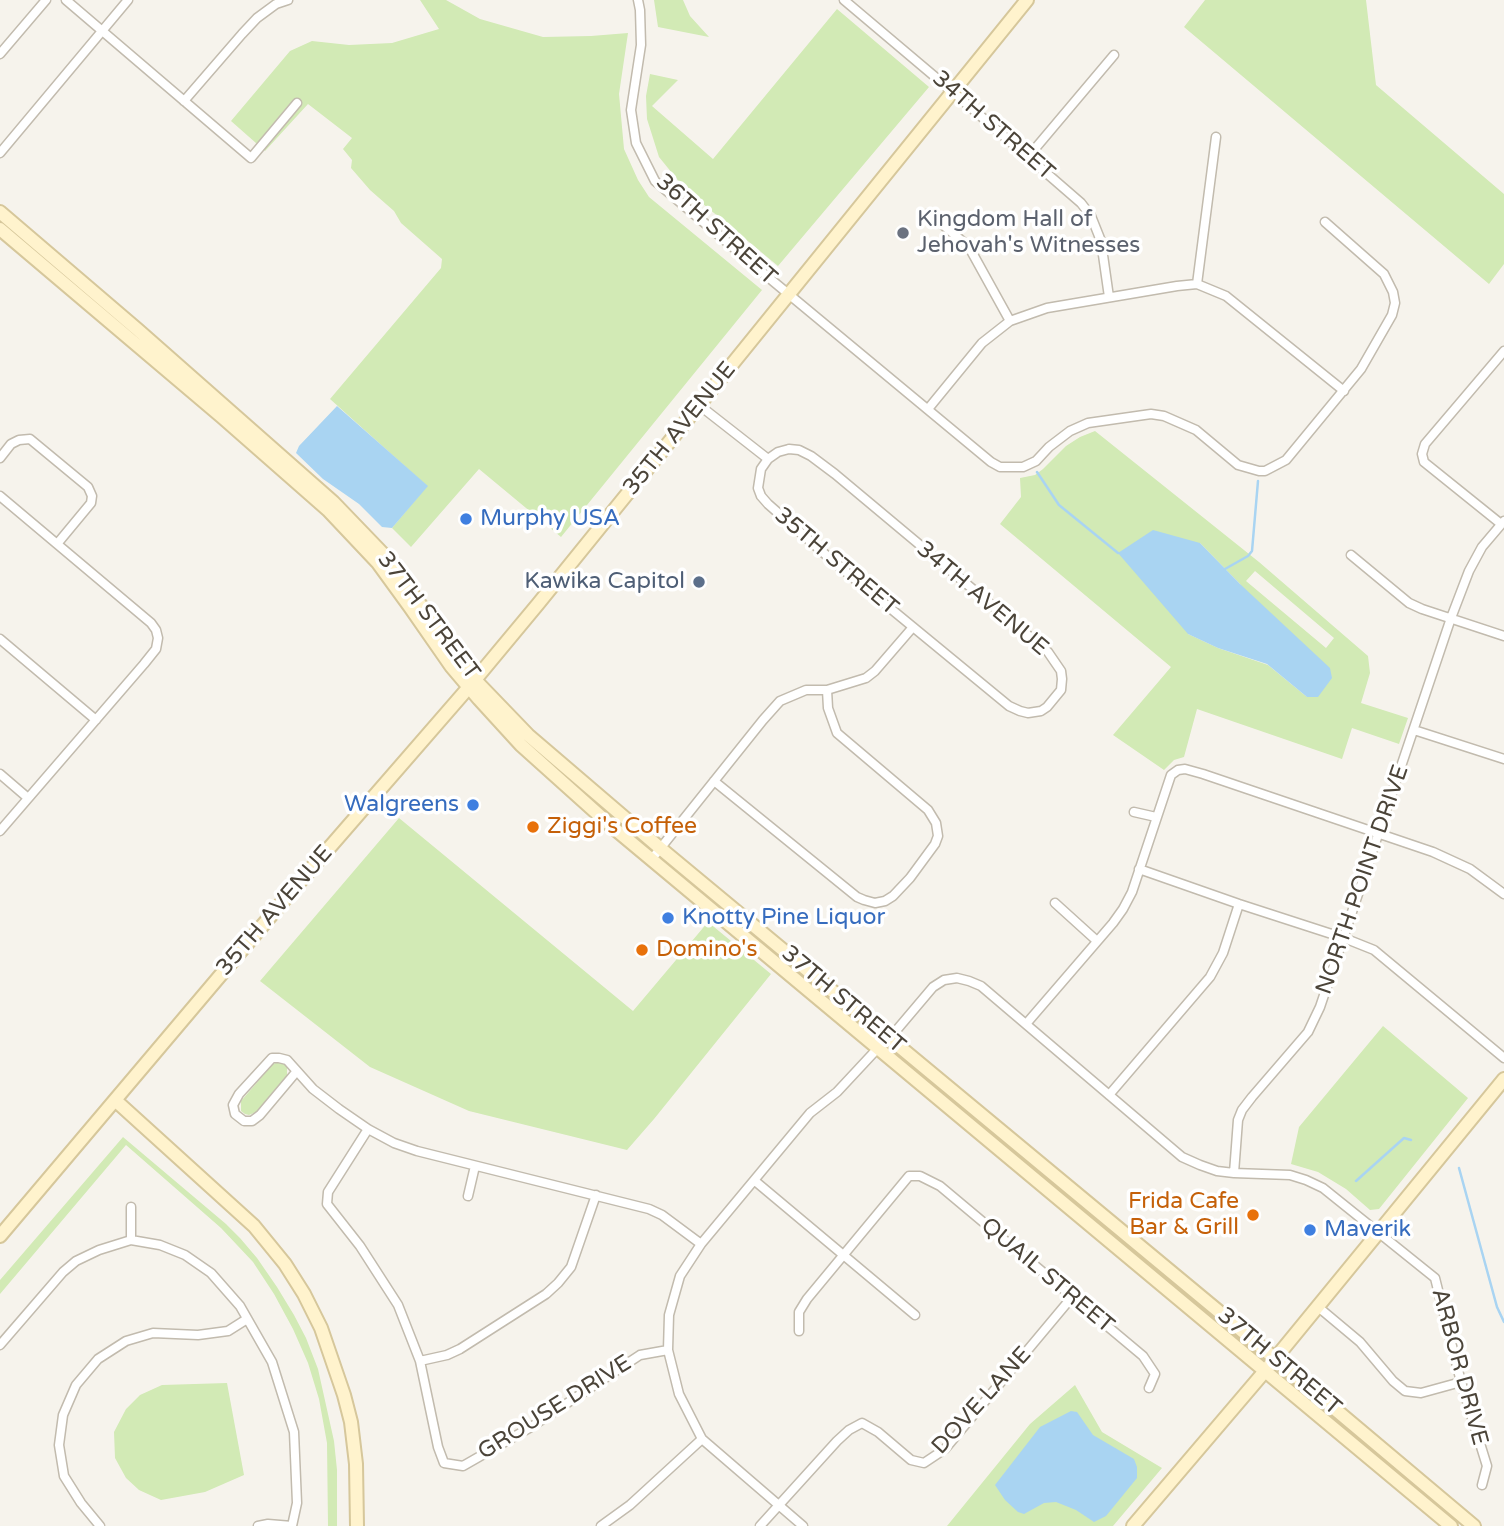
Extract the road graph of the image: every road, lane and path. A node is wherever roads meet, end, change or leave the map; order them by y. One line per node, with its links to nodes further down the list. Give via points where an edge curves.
1 (46, 0): 9 (street)
2 (66, 0): 8 (street)
3 (128, 0): 8 (street)
4 (288, 0): 12 (street, via 257,18)
5 (638, 0): 22 (street, 36TH STREET, via 641,45 631,110 636,143 655,181)
6 (844, 0): 11 (street, 34TH STREET)
7 (1027, 0): 11 (main road, 35TH AVENUE)
8 (102, 31): 12 (street); 15 (street)
9 (0, 54)
10 (1114, 55): 16 (street)
11 (953, 92): 16 (street, 34TH STREET); 22 (main road, 35TH AVENUE)
12 (184, 102): 13 (street, via 251,158)
13 (297, 103)
14 (1216, 137): 21 (street)
15 (0, 153)
16 (1028, 157): 23 (street, 34TH STREET, via 1091,216 1101,241)
17 (0, 212): 39 (main road, 37TH STREET, via 333,502 391,562)
18 (929, 213): 24 (street, via 969,247)
19 (1325, 222): 26 (street, via 1384,275 1394,292 1386,326)
20 (0, 229): 39 (main road, 37TH STREET, via 328,510 377,563 451,666)
21 (1197, 284): 23 (street); 26 (street, via 1226,296)
22 (788, 293): 27 (main road, 35TH AVENUE); 28 (street)
23 (1109, 297): 24 (street, via 1047,308)
24 (1010, 321): 28 (street, via 982,343)
25 (1504, 351): 32 (street, via 1425,444 1422,454 1424,462)
26 (1343, 391): 28 (street, via 1286,460 1265,471 1238,465 1196,430 1152,414 1088,424 1070,431 1030,464 1000,467)
27 (699, 405): 30 (street); 39 (main road, 35TH AVENUE)
28 (928, 409)
29 (0, 458): 33 (street, via 11,444 30,439 89,487 91,503)
30 (768, 459): 36 (street, 35TH STREET, via 758,482 761,496); 36 (street, 34TH AVENUE, via 778,452 799,450 835,474 1048,652 1061,671 1061,690 1047,707 1020,711)
31 (1, 499): 33 (street)
32 (1503, 522): 35 (street, NORTH POINT DRIVE, via 1469,570)
33 (57, 544): 41 (street, via 151,623 158,638 156,649)
34 (1351, 555): 35 (street, via 1409,603)
35 (1451, 618): 37 (street); 42 (street, NORTH POINT DRIVE)
36 (914, 627): 40 (street, via 875,671)
37 (1504, 636)
38 (0, 639): 41 (street)
39 (472, 684): 51 (main road, 37TH STREET); 52 (main road, 37TH STREET, via 521,745); 66 (main road, 35TH AVENUE)
40 (827, 690): 45 (street, via 806,690 780,701); 45 (street, via 837,733 928,810 936,823 935,844 893,896 875,903 857,897)
41 (96, 720): 46 (street)
42 (1414, 730): 43 (street); 50 (street, NORTH POINT DRIVE)
43 (1504, 759)
44 (0, 774): 46 (street)
45 (714, 781): 51 (street)
46 (28, 798): 49 (street)
47 (1134, 812): 48 (street)
48 (1156, 817): 50 (street, via 1171,775 1185,769); 53 (street)
49 (0, 831)
50 (1379, 833): 54 (street, via 1453,860); 57 (street, NORTH POINT DRIVE)
51 (660, 848): 52 (street); 60 (main road, 37TH STREET)
52 (651, 860): 61 (main road, 37TH STREET)
53 (1139, 869): 56 (street); 58 (street, via 1123,909)
54 (1504, 894)
55 (1055, 904): 58 (street)
56 (1239, 904): 57 (street); 65 (street, via 1210,977)
57 (1344, 938): 62 (street, via 1374,950); 69 (street, NORTH POINT DRIVE, via 1308,1032 1242,1110)
58 (1097, 941): 59 (street)
59 (1026, 1024): 60 (street, ARBOR DRIVE, via 981,986 957,978 933,987); 65 (street, ARBOR DRIVE)
60 (889, 1039): 61 (street, ARBOR DRIVE); 86 (main road, 37TH STREET)
61 (878, 1048): 70 (street, ARBOR DRIVE, via 810,1113); 88 (main road, 37TH STREET)
62 (1504, 1058)
63 (297, 1071): 63 (street, via 287,1060 272,1058 239,1094 233,1105 235,1114 252,1121); 67 (street, via 313,1089)
64 (1504, 1079): 74 (main road)
65 (1109, 1095): 69 (street, ARBOR DRIVE, via 1182,1157)
66 (115, 1100): 75 (main road, 35TH AVENUE); 97 (main road, via 254,1226 304,1294 321,1328 351,1422)
67 (368, 1129): 68 (street, via 416,1151); 87 (street, via 328,1192 327,1204 398,1305)
68 (475, 1166): 71 (street); 72 (street)
69 (1234, 1173): 74 (street, ARBOR DRIVE, via 1306,1180 1332,1194)
70 (755, 1181): 77 (street, ARBOR DRIVE); 78 (street)
71 (596, 1195): 77 (street, via 656,1212); 87 (street, via 571,1267 558,1283 460,1349)
72 (468, 1196)
73 (131, 1207): 76 (street)
74 (1378, 1232): 80 (main road); 89 (street, ARBOR DRIVE, via 1435,1278)
75 (0, 1236)
76 (131, 1240): 82 (street, via 185,1255 211,1273); 84 (street, via 99,1250 62,1272)
77 (701, 1244): 85 (street, ARBOR DRIVE, via 680,1276 669,1315)
78 (843, 1255): 79 (street, QUAIL STREET, via 909,1176 920,1175 940,1186); 81 (street); 83 (street, via 799,1312)
79 (1072, 1297): 90 (street, QUAIL STREET, via 1143,1356 1155,1374); 93 (street, DOVE LANE, via 945,1449 924,1463 911,1460 862,1423 837,1441)
80 (1317, 1306): 86 (main road); 89 (street, via 1360,1342 1405,1391 1421,1393)
81 (915, 1315)
82 (247, 1319): 94 (street, via 228,1331 153,1334 126,1342 98,1359 76,1385 63,1415 60,1446 64,1476); 96 (street, via 272,1362 294,1432 297,1503)
83 (799, 1331)
84 (0, 1345)
85 (668, 1350): 87 (street, GROUSE DRIVE, via 640,1355 463,1466 444,1463); 91 (street, ARBOR DRIVE, via 679,1394)
86 (1274, 1358): 88 (main road); 103 (main road, 37TH STREET)
87 (420, 1361)
88 (1265, 1371): 101 (main road); 102 (main road, 37TH STREET)
89 (1461, 1382): 92 (street, ARBOR DRIVE, via 1487,1466)
90 (1149, 1388)
91 (702, 1439): 93 (street); 98 (street)
92 (1482, 1485)
93 (778, 1505): 99 (street, DOVE LANE); 100 (street)
94 (100, 1526)
95 (258, 1526): 96 (street)
96 (292, 1526)
97 (357, 1526)
98 (601, 1526)
99 (760, 1526)
100 (803, 1526)
101 (1133, 1526)
102 (1451, 1526)
103 (1474, 1526)

